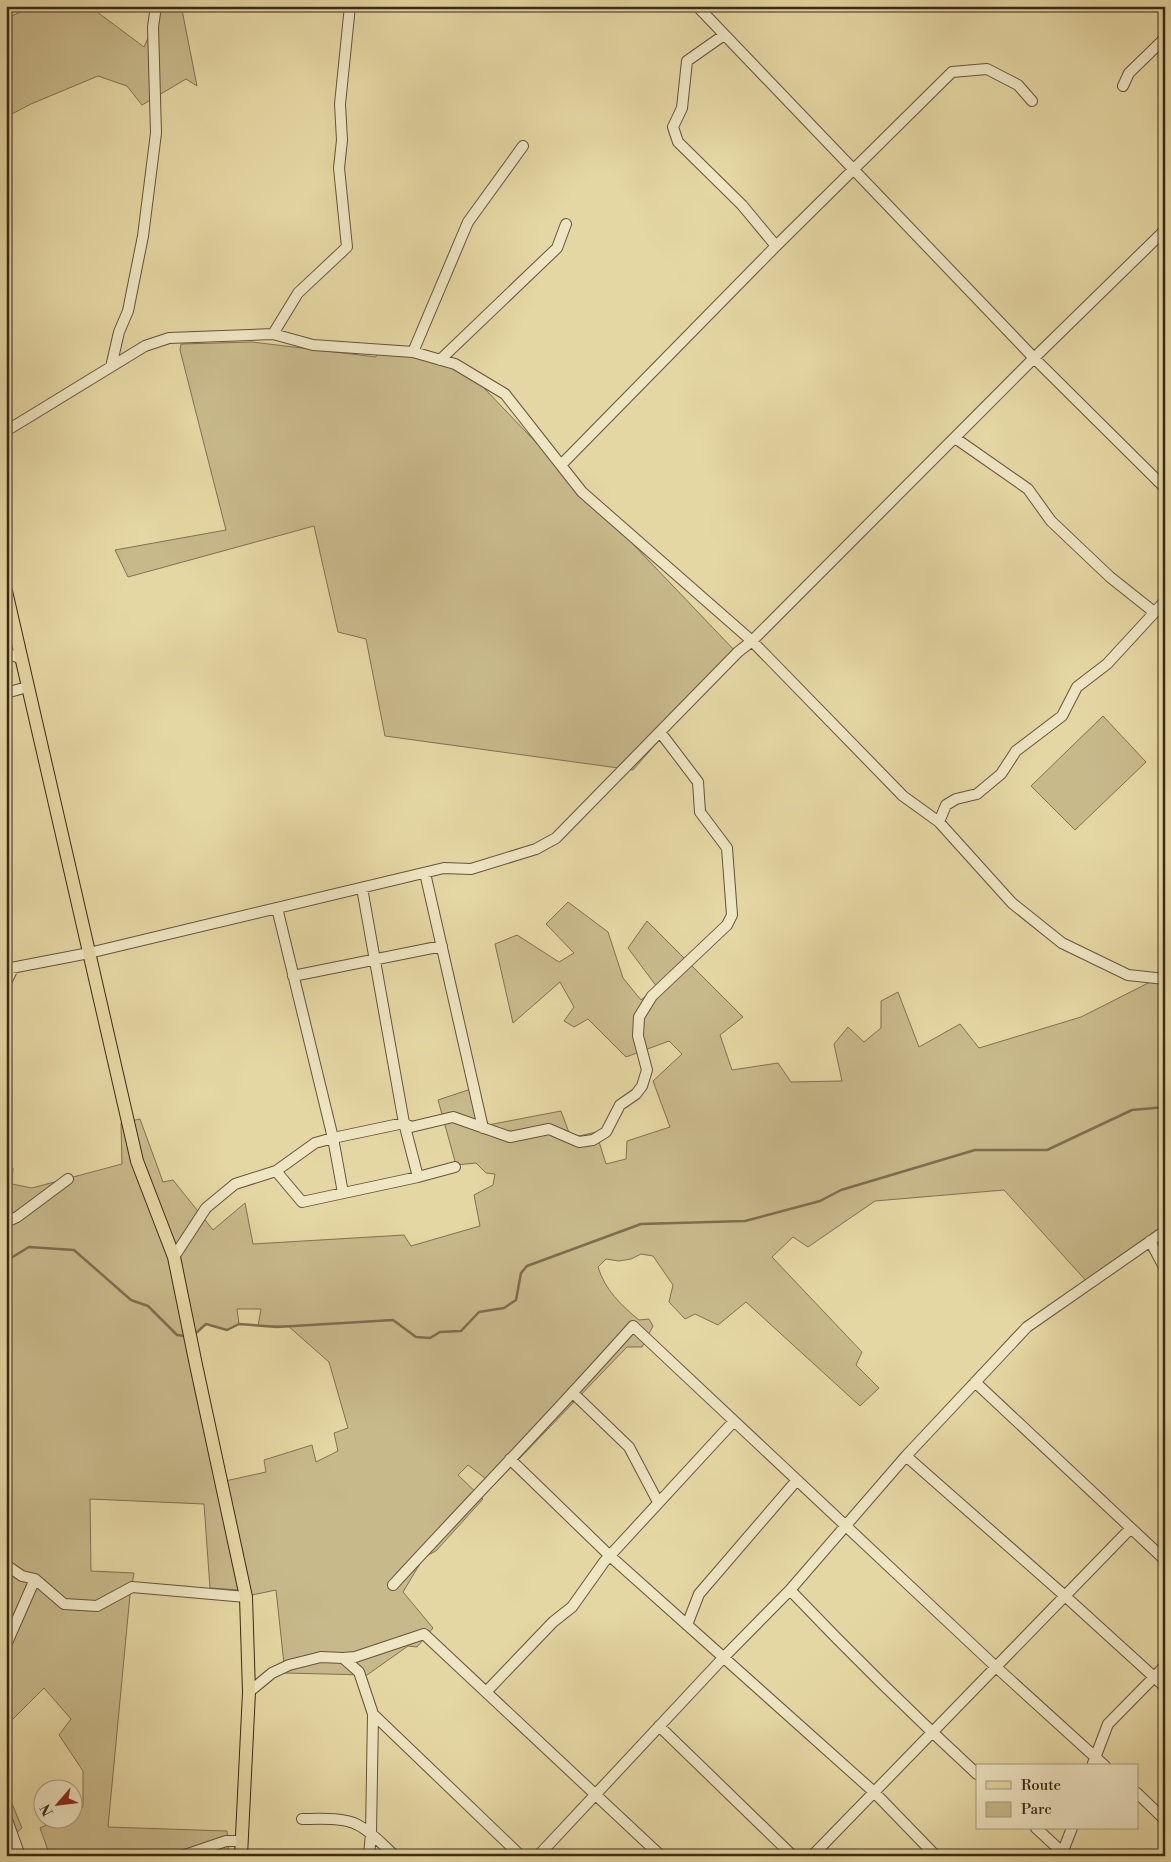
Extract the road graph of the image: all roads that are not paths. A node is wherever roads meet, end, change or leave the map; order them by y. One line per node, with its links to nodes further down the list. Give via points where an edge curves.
1 (156, 6): 17 (street, via 153,27 156,133 144,226 128,311 119,332)
2 (350, 6): 13 (street, via 340,104 342,140 339,168 348,247 298,293)
3 (697, 6): 4 (street)
4 (724, 35): 9 (street); 12 (street, via 687,61 682,108 673,127 678,142 742,205)
5 (1165, 38): 6 (street, via 1130,73)
6 (1123, 86)
7 (1032, 101): 9 (street, via 1018,85 987,69 952,72)
8 (523, 146): 14 (street, via 468,222)
9 (854, 170): 12 (street); 15 (street)
10 (566, 224): 16 (street, via 556,248)
11 (1165, 230): 15 (street)
12 (776, 246): 20 (street)
13 (273, 334): 14 (street, via 313,345); 17 (street, via 169,338 145,346)
14 (413, 352): 16 (street)
15 (1034, 358): 19 (street); 21 (street)
16 (440, 360): 20 (street, via 455,364 504,394)
17 (111, 367): 18 (street)
18 (6, 431)
19 (955, 438): 24 (street, via 1028,489 1051,521 1110,577); 25 (street)
20 (561, 465): 25 (street, via 582,492)
21 (1165, 488)
22 (6, 591): 27 (main road)
23 (1165, 601): 24 (street)
24 (1154, 612): 31 (street, via 1107,664 1077,687 1062,716 1016,751 1001,774 977,794 946,805)
25 (752, 641): 30 (street); 31 (street, via 903,796)
26 (6, 653): 27 (street)
27 (20, 658): 28 (main road)
28 (27, 687): 29 (street); 36 (main road)
29 (6, 692)
30 (660, 732): 32 (street, via 556,838 536,849 471,869 444,868); 45 (street, via 698,782 700,812 727,848 732,915 727,925 652,996 639,1017 638,1036 646,1070 642,1086 620,1105 606,1132 593,1140 579,1142 549,1129 510,1138)
31 (939, 822): 40 (street, via 1012,903 1062,944 1128,975)
32 (425, 873): 33 (street); 35 (street)
33 (362, 888): 34 (street); 37 (street)
34 (277, 908): 36 (street); 39 (street)
35 (442, 946): 37 (street); 45 (street)
36 (89, 953): 38 (street); 55 (main road, via 137,1161)
37 (375, 959): 39 (street); 44 (street)
38 (10, 968): 41 (street)
39 (293, 976): 46 (street)
40 (1165, 979)
41 (6, 983)
42 (6, 1046): 43 (street)
43 (6, 1070)
44 (404, 1123): 45 (street, via 411,1127 453,1117); 46 (street); 49 (street)
45 (483, 1128)
46 (333, 1138): 48 (street, via 315,1143); 51 (street)
47 (455, 1167): 49 (street)
48 (276, 1171): 51 (street, via 302,1202); 55 (street, via 235,1184 206,1208)
49 (418, 1177): 51 (street)
50 (68, 1179): 52 (street)
51 (343, 1193)
52 (6, 1222)
53 (1165, 1231): 54 (street)
54 (1150, 1241): 56 (street); 57 (street, via 1027,1327)
55 (174, 1257): 72 (main road)
56 (1165, 1270)
57 (975, 1382): 60 (street); 65 (street)
58 (574, 1394): 59 (street, via 633,1326); 61 (street); 63 (street, via 629,1446)
59 (734, 1420): 62 (street); 63 (street)
60 (906, 1456): 64 (street); 73 (street)
61 (510, 1459): 66 (street); 70 (street)
62 (797, 1480): 64 (street); 74 (street, via 699,1594)
63 (658, 1502): 66 (street)
64 (846, 1526): 71 (street); 79 (street)
65 (1130, 1529): 67 (street); 73 (street)
66 (610, 1556): 74 (street); 83 (street, via 572,1607 553,1622)
67 (1165, 1560)
68 (6, 1565): 69 (street, via 22,1576)
69 (35, 1579): 72 (street, via 64,1604 97,1606 132,1587); 75 (street)
70 (393, 1585)
71 (790, 1590): 76 (street); 86 (street)
72 (246, 1596): 82 (main road)
73 (1065, 1596): 79 (street); 80 (street)
74 (687, 1626): 76 (street)
75 (6, 1645)
76 (724, 1657): 85 (street); 89 (street)
77 (343, 1658): 82 (street, via 321,1657 289,1665 272,1673); 83 (street, via 424,1634); 84 (street, via 360,1672)
78 (1165, 1666): 80 (street)
79 (996, 1667): 86 (street); 87 (street)
80 (1154, 1677): 81 (street); 87 (street, via 1108,1724)
81 (1165, 1687)
82 (249, 1692): 98 (main road)
83 (486, 1692): 91 (street)
84 (373, 1714): 97 (street); 105 (street)
85 (659, 1726): 91 (street); 108 (street)
86 (932, 1733): 88 (street); 89 (street)
87 (1093, 1761)
88 (976, 1773)
89 (874, 1792): 109 (street); 110 (street)
90 (1138, 1794): 94 (street)
91 (595, 1795): 106 (street); 107 (street)
92 (6, 1817): 100 (street)
93 (302, 1819): 97 (street, via 356,1824)
94 (1165, 1820)
95 (1038, 1830): 99 (street)
96 (1071, 1830): 99 (street)
97 (371, 1833): 103 (street); 104 (street)
98 (241, 1841): 101 (street, via 226,1841); 102 (main road)
99 (1061, 1854)
100 (20, 1856)
101 (182, 1856)
102 (241, 1856)
103 (369, 1856)
104 (395, 1856)
105 (521, 1856)
106 (538, 1856)
107 (661, 1856)
108 (794, 1856)
109 (812, 1856)
110 (936, 1856)

